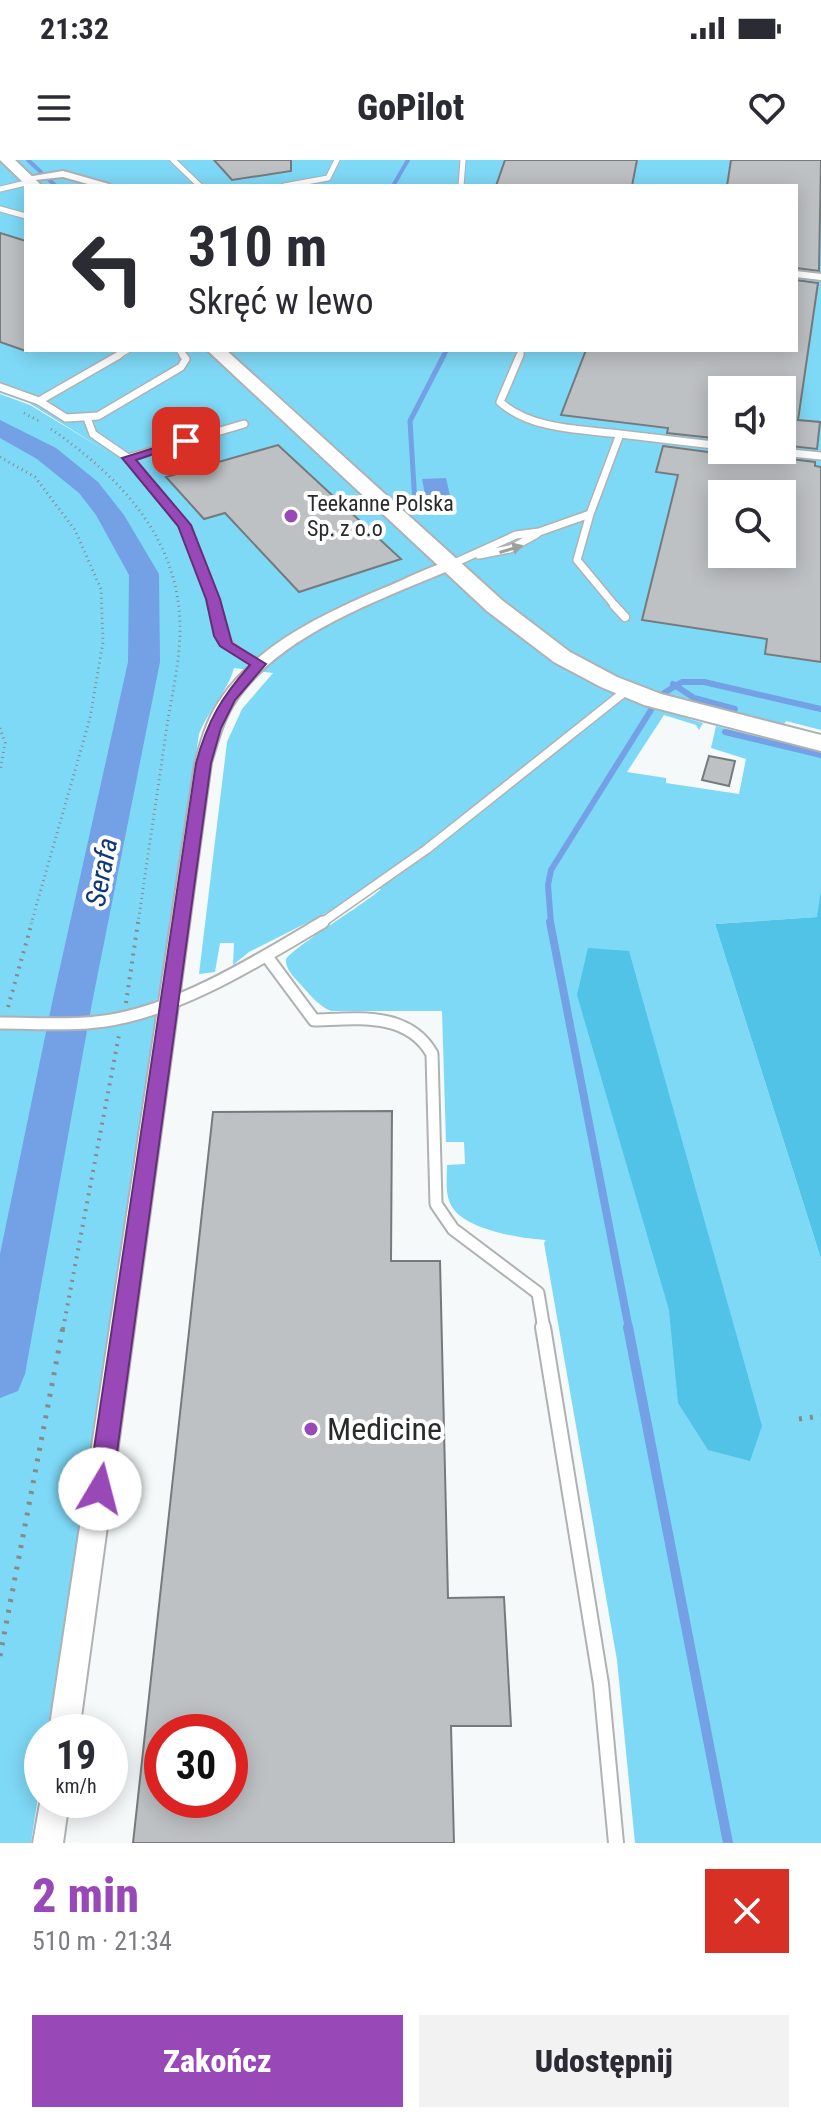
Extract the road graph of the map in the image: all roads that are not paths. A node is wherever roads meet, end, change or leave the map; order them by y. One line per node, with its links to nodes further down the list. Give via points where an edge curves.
1 (7, 160): 5 (street)
2 (173, 160): 8 (lane)
3 (337, 160): 9 (lane, via 328,178)
4 (463, 160): 10 (lane)
5 (29, 181): 6 (lane); 7 (street, via 63,174); 11 (lane)
6 (0, 182)
7 (99, 184)
8 (198, 184)
9 (295, 184)
10 (461, 184)
11 (0, 189)
12 (0, 209): 13 (lane)
13 (24, 215)
14 (798, 274): 15 (street)
15 (821, 277)
16 (125, 352): 21 (lane)
17 (181, 352): 22 (lane, via 186,359 181,367)
18 (218, 352): 30 (street)
19 (521, 352): 24 (lane, via 500,402 509,413)
20 (0, 387): 21 (lane)
21 (39, 401): 22 (lane, via 66,418)
22 (87, 418): 28 (lane, via 93,434)
23 (244, 424): 28 (lane)
24 (620, 434): 25 (lane); 29 (lane)
25 (708, 444)
26 (796, 453): 27 (lane)
27 (821, 456)
28 (128, 458): 32 (lane, via 184,525 227,646)
29 (590, 514): 30 (lane, via 539,532 505,552); 31 (lane, via 577,560)
30 (450, 565): 32 (street, via 383,593); 33 (street, via 543,644)
31 (625, 617)
32 (259, 664): 36 (street, via 229,698 203,763)
33 (627, 690): 34 (street); 35 (lane, via 374,890)
34 (821, 743)
35 (268, 958): 36 (lane); 41 (lane, via 314,1020 393,1021 428,1042 439,1213 538,1293 601,1684)
36 (171, 1002): 37 (lane, via 123,1018); 38 (street)
37 (2, 1023)
38 (67, 1714)
39 (51, 1818): 40 (street)
40 (48, 1843)
41 (616, 1843)

